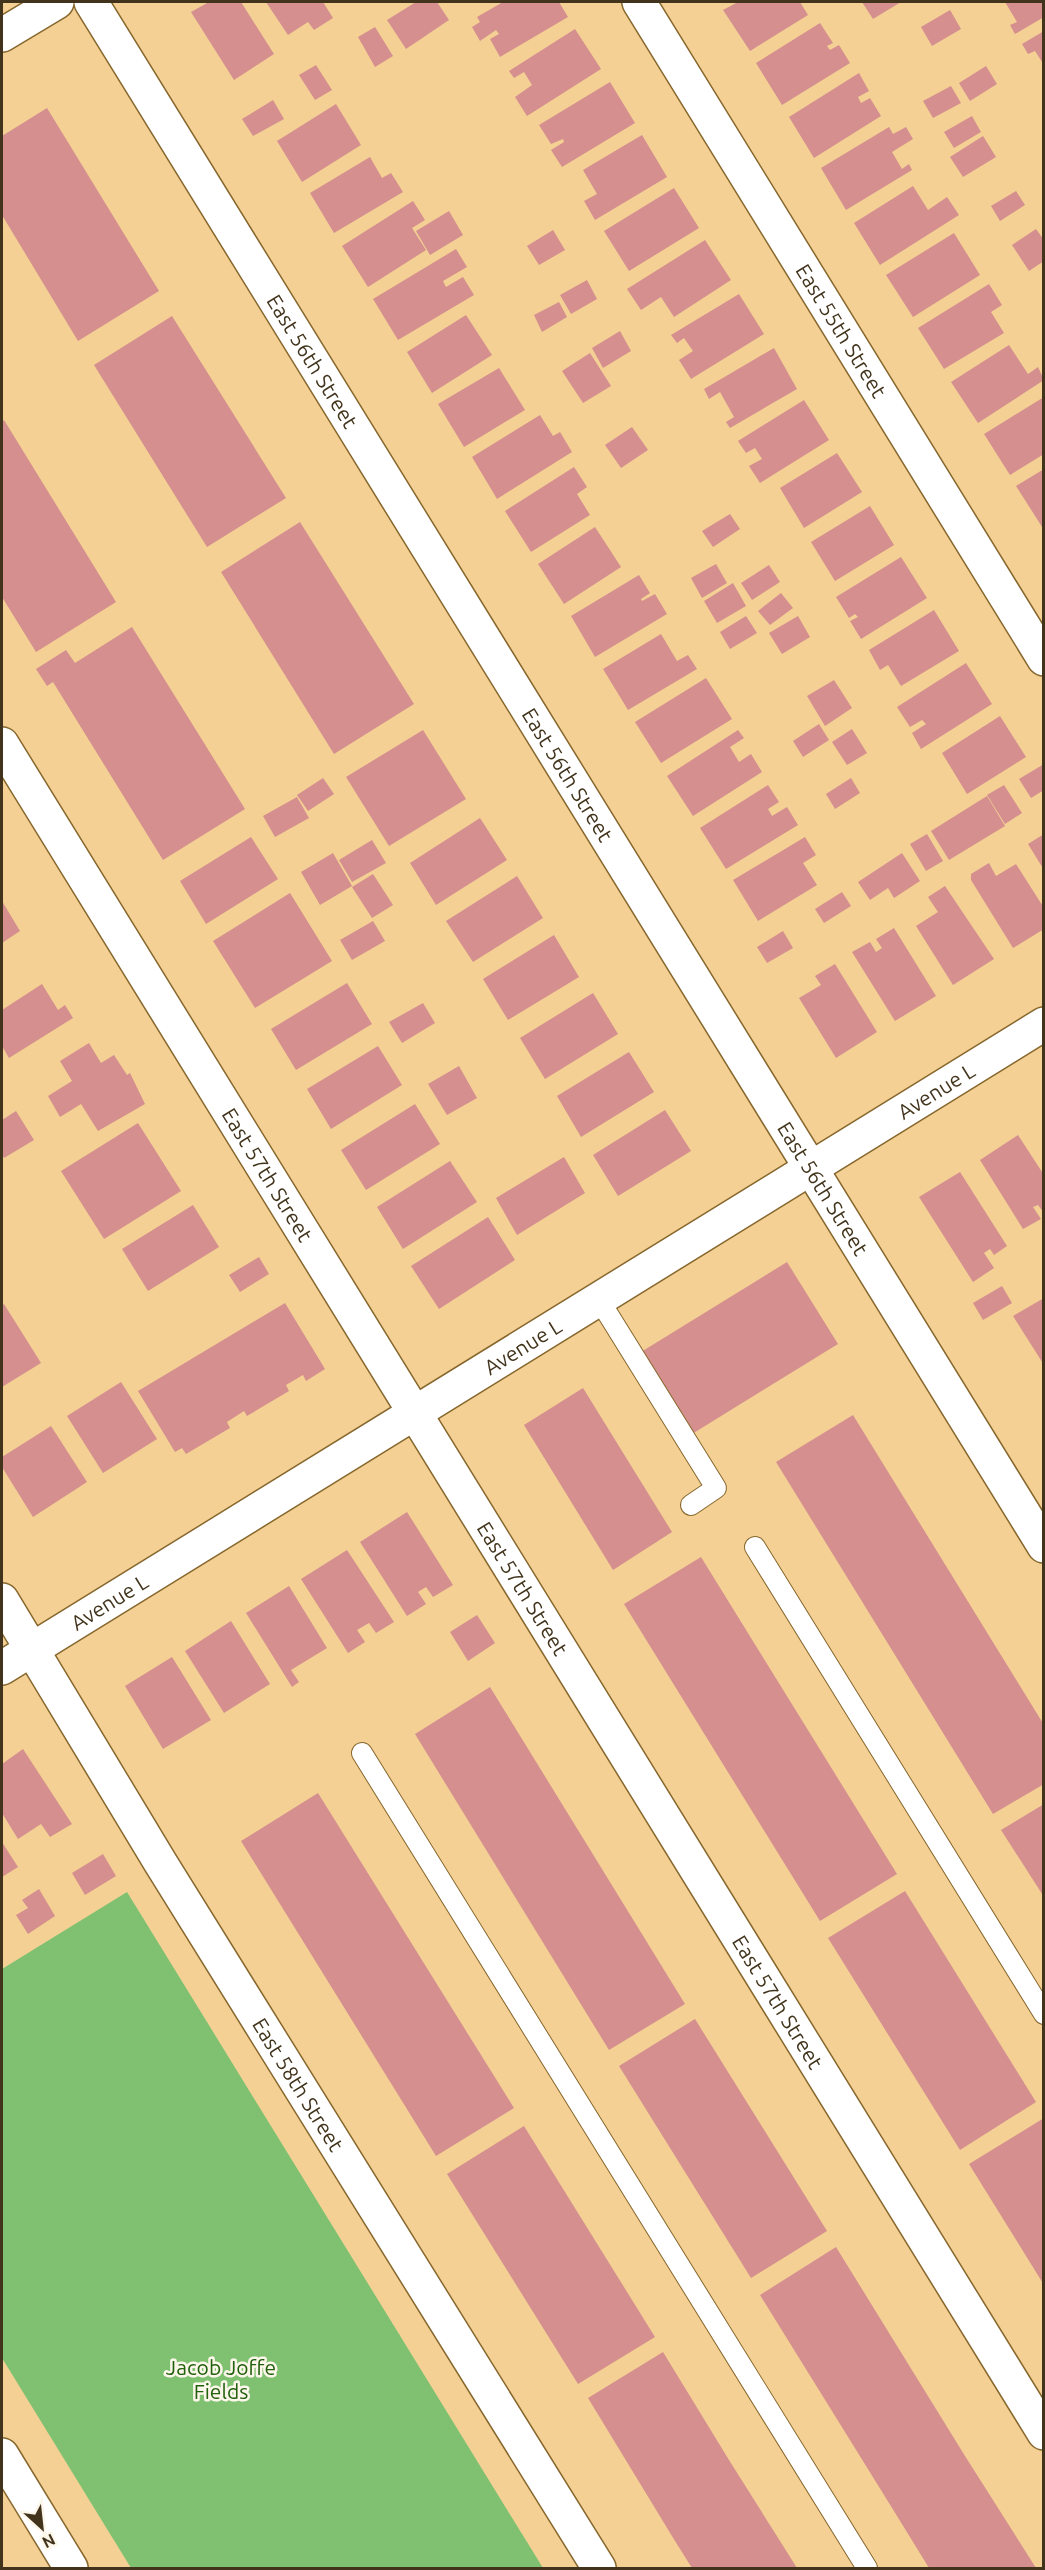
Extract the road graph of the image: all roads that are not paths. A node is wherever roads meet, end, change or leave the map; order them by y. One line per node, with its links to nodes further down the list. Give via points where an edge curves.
1 (57, 2): 4 (street)
2 (91, 2): 8 (street, East 56th Street)
3 (639, 2): 5 (street, East 55th Street)
4 (2, 35)
5 (1044, 659)
6 (2, 744): 10 (street, East 57th Street)
7 (1044, 1024): 8 (street, Avenue L)
8 (810, 1168): 9 (street, Avenue L); 12 (street, East 56th Street)
9 (598, 1298): 10 (street, Avenue L); 11 (lane, via 716,1488)
10 (413, 1412): 15 (street, Avenue L); 19 (street, East 57th Street)
11 (691, 1505)
12 (1044, 1546)
13 (755, 1547): 18 (lane)
14 (2, 1600): 15 (street, East 58th Street)
15 (32, 1650): 16 (street, Avenue L); 22 (street, East 58th Street)
16 (2, 1668)
17 (362, 1754): 23 (lane)
18 (1044, 2014)
19 (1044, 2433)
20 (2, 2456): 21 (street)
21 (71, 2568)
22 (599, 2568)
23 (867, 2568)

